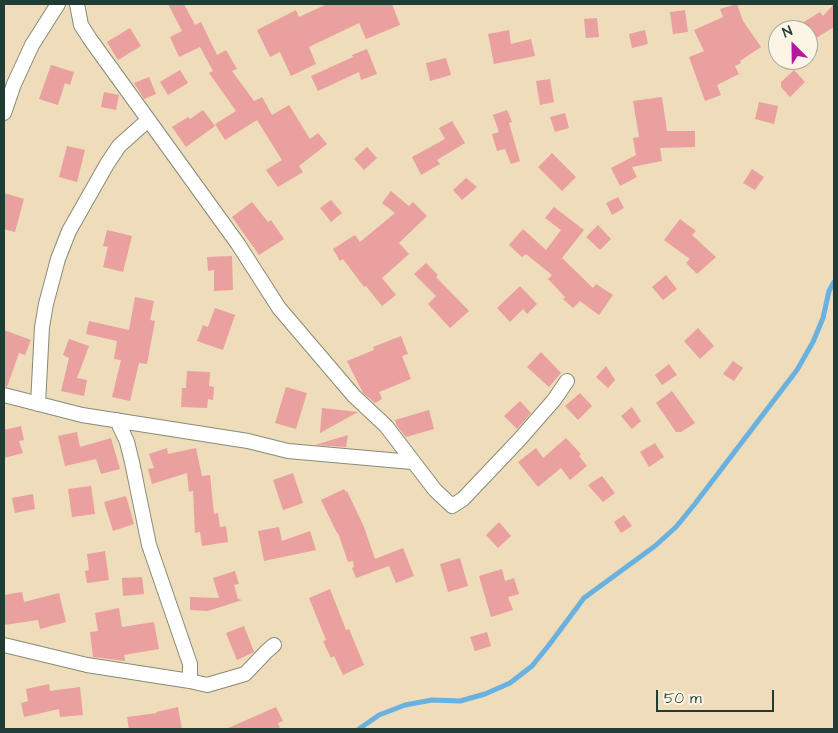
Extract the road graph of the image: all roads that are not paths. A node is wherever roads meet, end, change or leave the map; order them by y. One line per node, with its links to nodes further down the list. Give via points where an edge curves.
1 (58, 4): 3 (street, via 32,45)
2 (76, 4): 4 (street, via 81,24)
3 (4, 113)
4 (148, 120): 7 (street, via 119,146 83,205 58,259 43,319); 9 (street, via 238,244 279,308 354,396 386,426)
5 (566, 381): 9 (street, via 519,440 463,499 452,506)
6 (4, 396): 7 (street)
7 (38, 404): 8 (street)
8 (117, 420): 9 (street, via 248,441 288,451); 12 (street, via 127,442 149,545 190,664)
9 (412, 462)
10 (4, 645): 12 (street, via 87,665)
11 (274, 645): 12 (street, via 245,674 207,685)
12 (190, 681)

